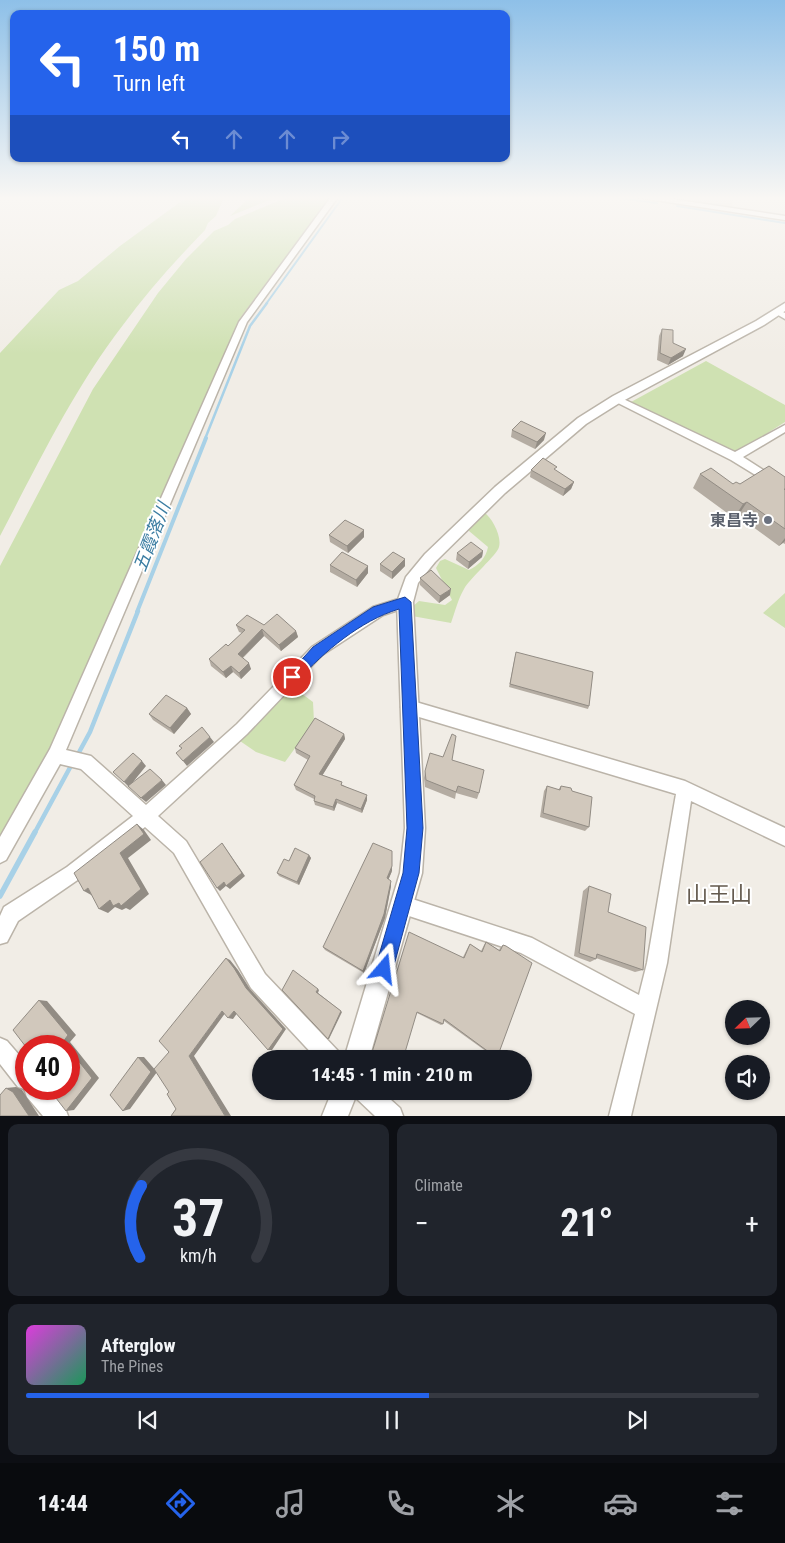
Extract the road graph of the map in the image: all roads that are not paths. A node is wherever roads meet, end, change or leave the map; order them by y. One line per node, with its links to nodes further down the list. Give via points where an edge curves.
1 (297, 249): 9 (street, via 242,322)
2 (782, 311): 3 (street)
3 (617, 399): 5 (street); 7 (street, via 582,421 500,490 430,558 411,581)
4 (785, 428): 5 (street)
5 (736, 457): 6 (street)
6 (785, 489)
7 (405, 602): 8 (street); 11 (street, via 378,611 318,651 242,729)
8 (409, 707): 10 (street); 14 (street, via 415,828 411,873)
9 (60, 756): 11 (street, via 85,762); 13 (street)
10 (685, 789): 12 (street); 16 (street)
11 (146, 816): 15 (street, via 73,873 11,914); 18 (street, via 180,847 258,982)
12 (785, 837)
13 (0, 854)
14 (403, 906): 16 (street, via 525,945); 19 (street)
15 (0, 935)
16 (647, 1010): 27 (street)
17 (0, 1048): 20 (street)
18 (323, 1050)
19 (359, 1050)
20 (15, 1066)
21 (44, 1100): 24 (street)
22 (341, 1100): 25 (street)
23 (375, 1100): 26 (street)
24 (57, 1116)
25 (335, 1116)
26 (392, 1116)
27 (620, 1116)

